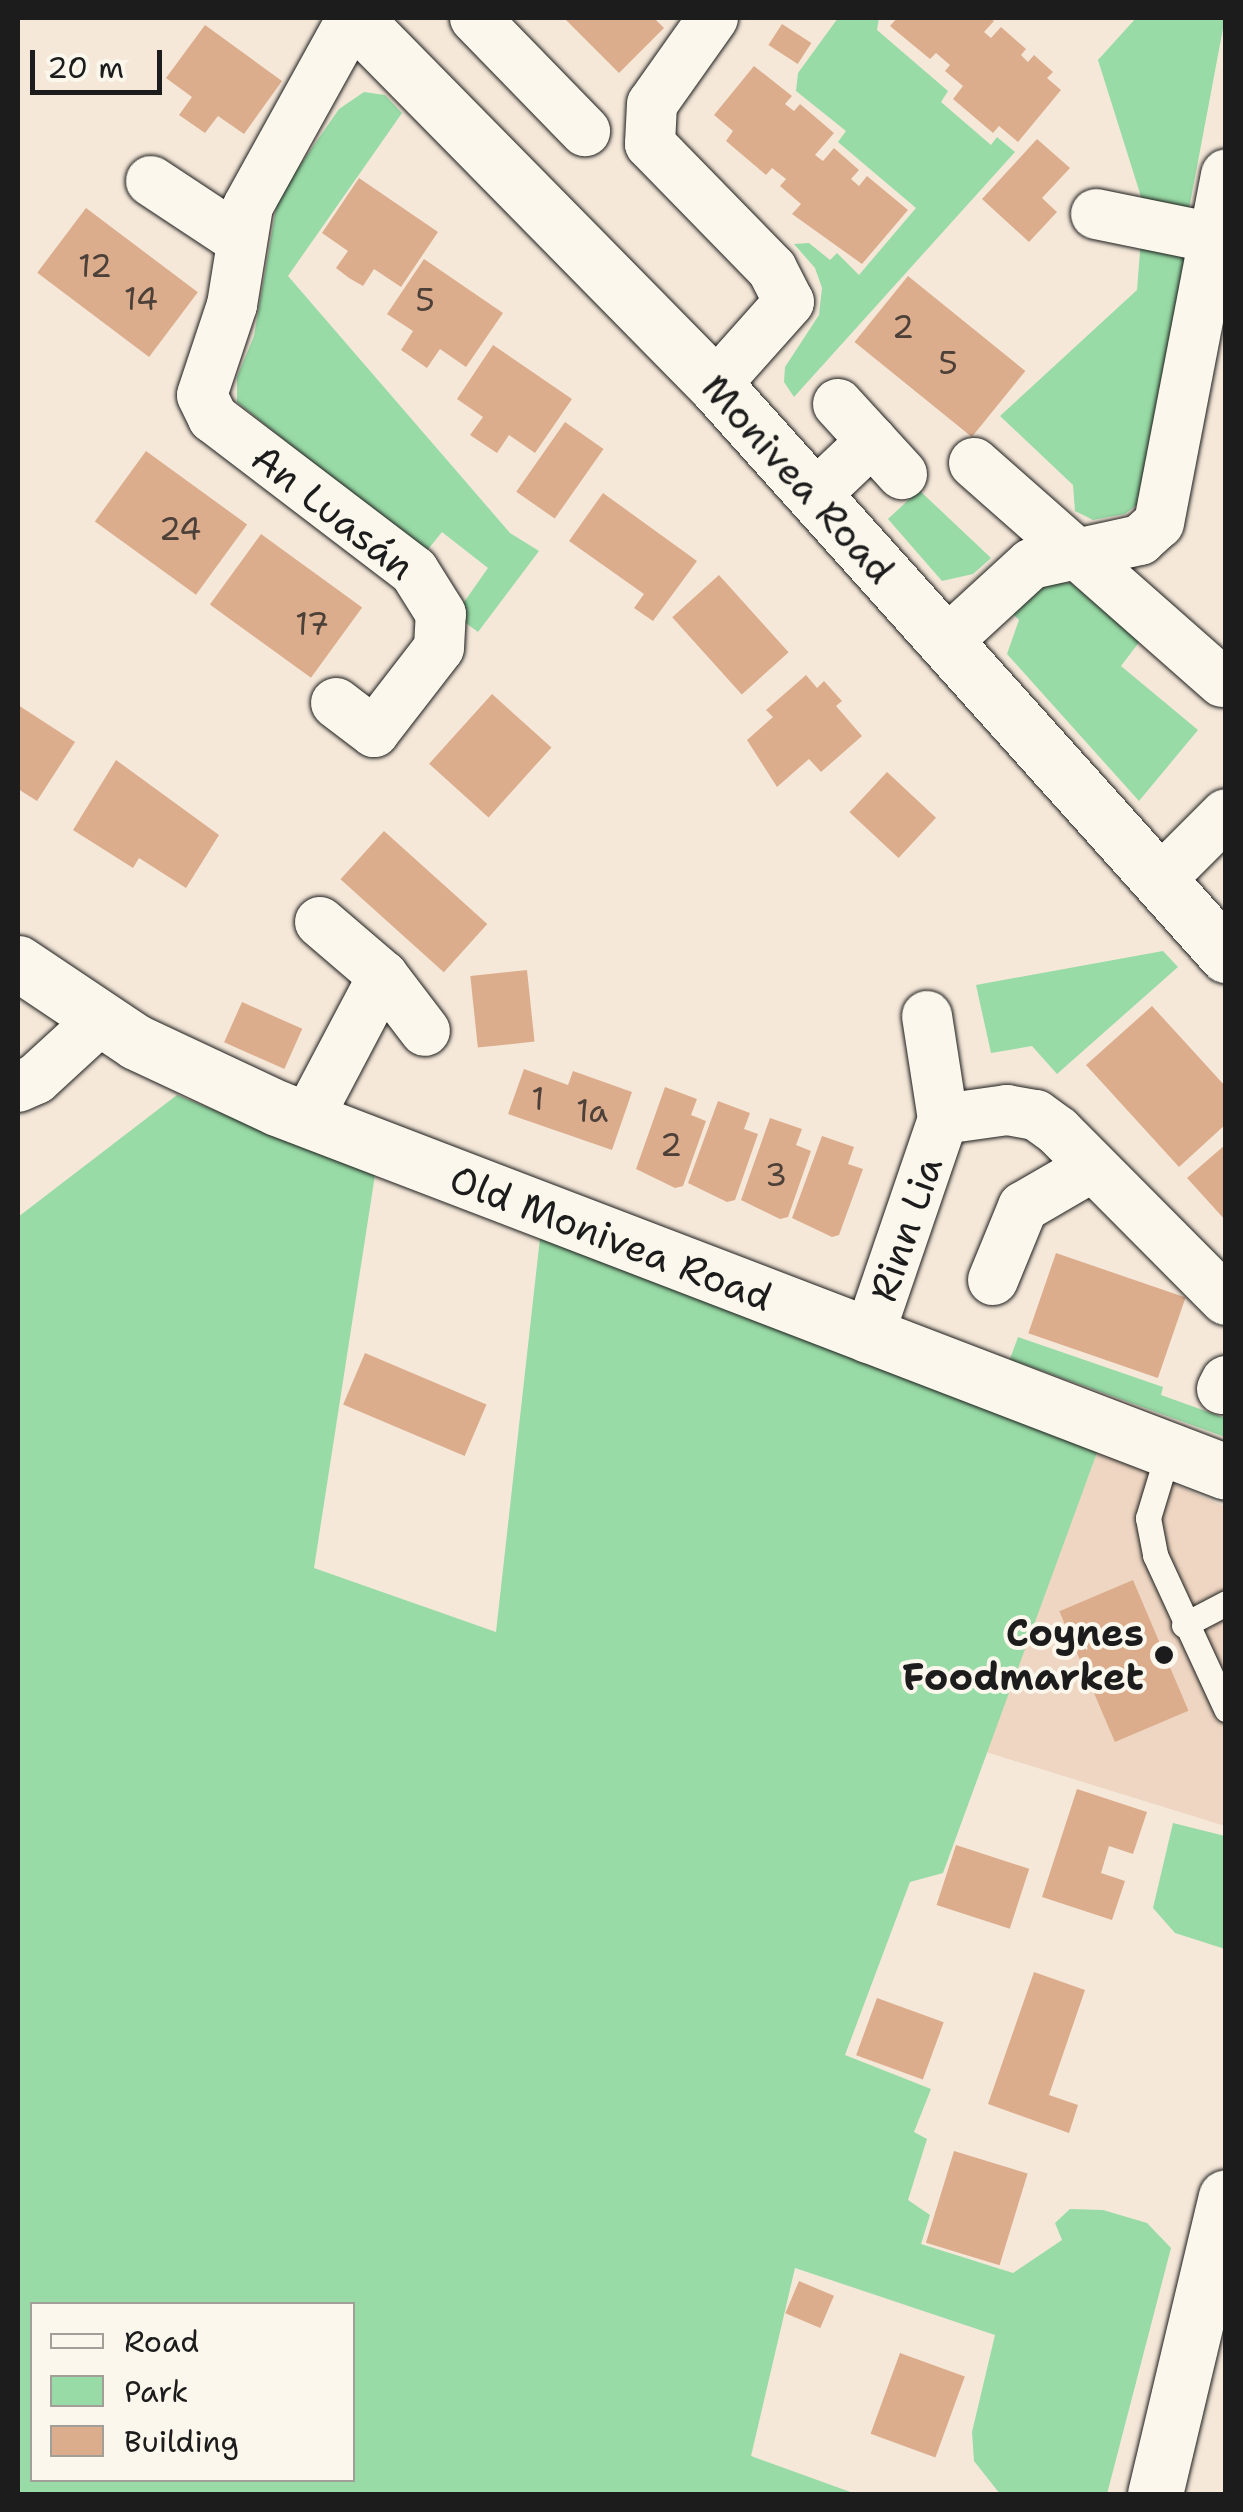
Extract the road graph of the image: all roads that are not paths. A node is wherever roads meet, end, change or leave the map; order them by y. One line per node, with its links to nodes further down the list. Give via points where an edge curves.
1 (354, 18): 9 (street, An Luasán, via 255,190); 10 (street, Monivea Road)
2 (475, 18): 4 (street)
3 (713, 18): 10 (street, via 652,104 650,144 772,269 788,302)
4 (586, 131)
5 (1226, 174): 8 (street)
6 (151, 181): 9 (street)
7 (1096, 214): 8 (street)
8 (1214, 238): 14 (street, via 1159,522 1140,540)
9 (240, 239): 17 (street, An Luasán, via 232,305 202,396 207,412 414,571 440,614 440,648 374,732)
10 (715, 386): 13 (street, Monivea Road)
11 (838, 404): 13 (street, via 887,457)
12 (974, 463): 14 (street)
13 (814, 496): 15 (street, Monivea Road)
14 (1072, 551): 15 (street, via 1031,564); 16 (street)
15 (944, 643): 19 (street, Monivea Road)
16 (1222, 682)
17 (336, 704)
18 (1226, 814): 19 (street)
19 (1158, 882): 21 (street, Monivea Road)
20 (320, 922): 23 (street)
21 (1226, 955)
22 (18, 964): 25 (street, Old Monivea Road)
23 (383, 976): 26 (street); 29 (street)
24 (928, 1016): 28 (street, Rinn Lia)
25 (100, 1021): 27 (street, via 36,1079); 29 (street, Old Monivea Road, via 183,1067)
26 (425, 1031)
27 (18, 1087)
28 (943, 1119): 30 (street, Rinn Lia, via 1007,1110 1036,1115); 33 (street, Rinn Lia)
29 (307, 1120): 33 (street, Old Monivea Road)
30 (1092, 1167): 31 (street, via 1023,1207); 32 (street, Rinn Lia)
31 (993, 1280)
32 (1226, 1300)
33 (868, 1338): 34 (street, Old Monivea Road)
34 (1168, 1452): 35 (street, Old Monivea Road); 37 (lane, via 1148,1518)
35 (1226, 1472)
36 (1226, 1603): 37 (lane)
37 (1184, 1625): 38 (lane)
38 (1226, 1708)
39 (1223, 2218): 40 (street)
40 (1154, 2494)

